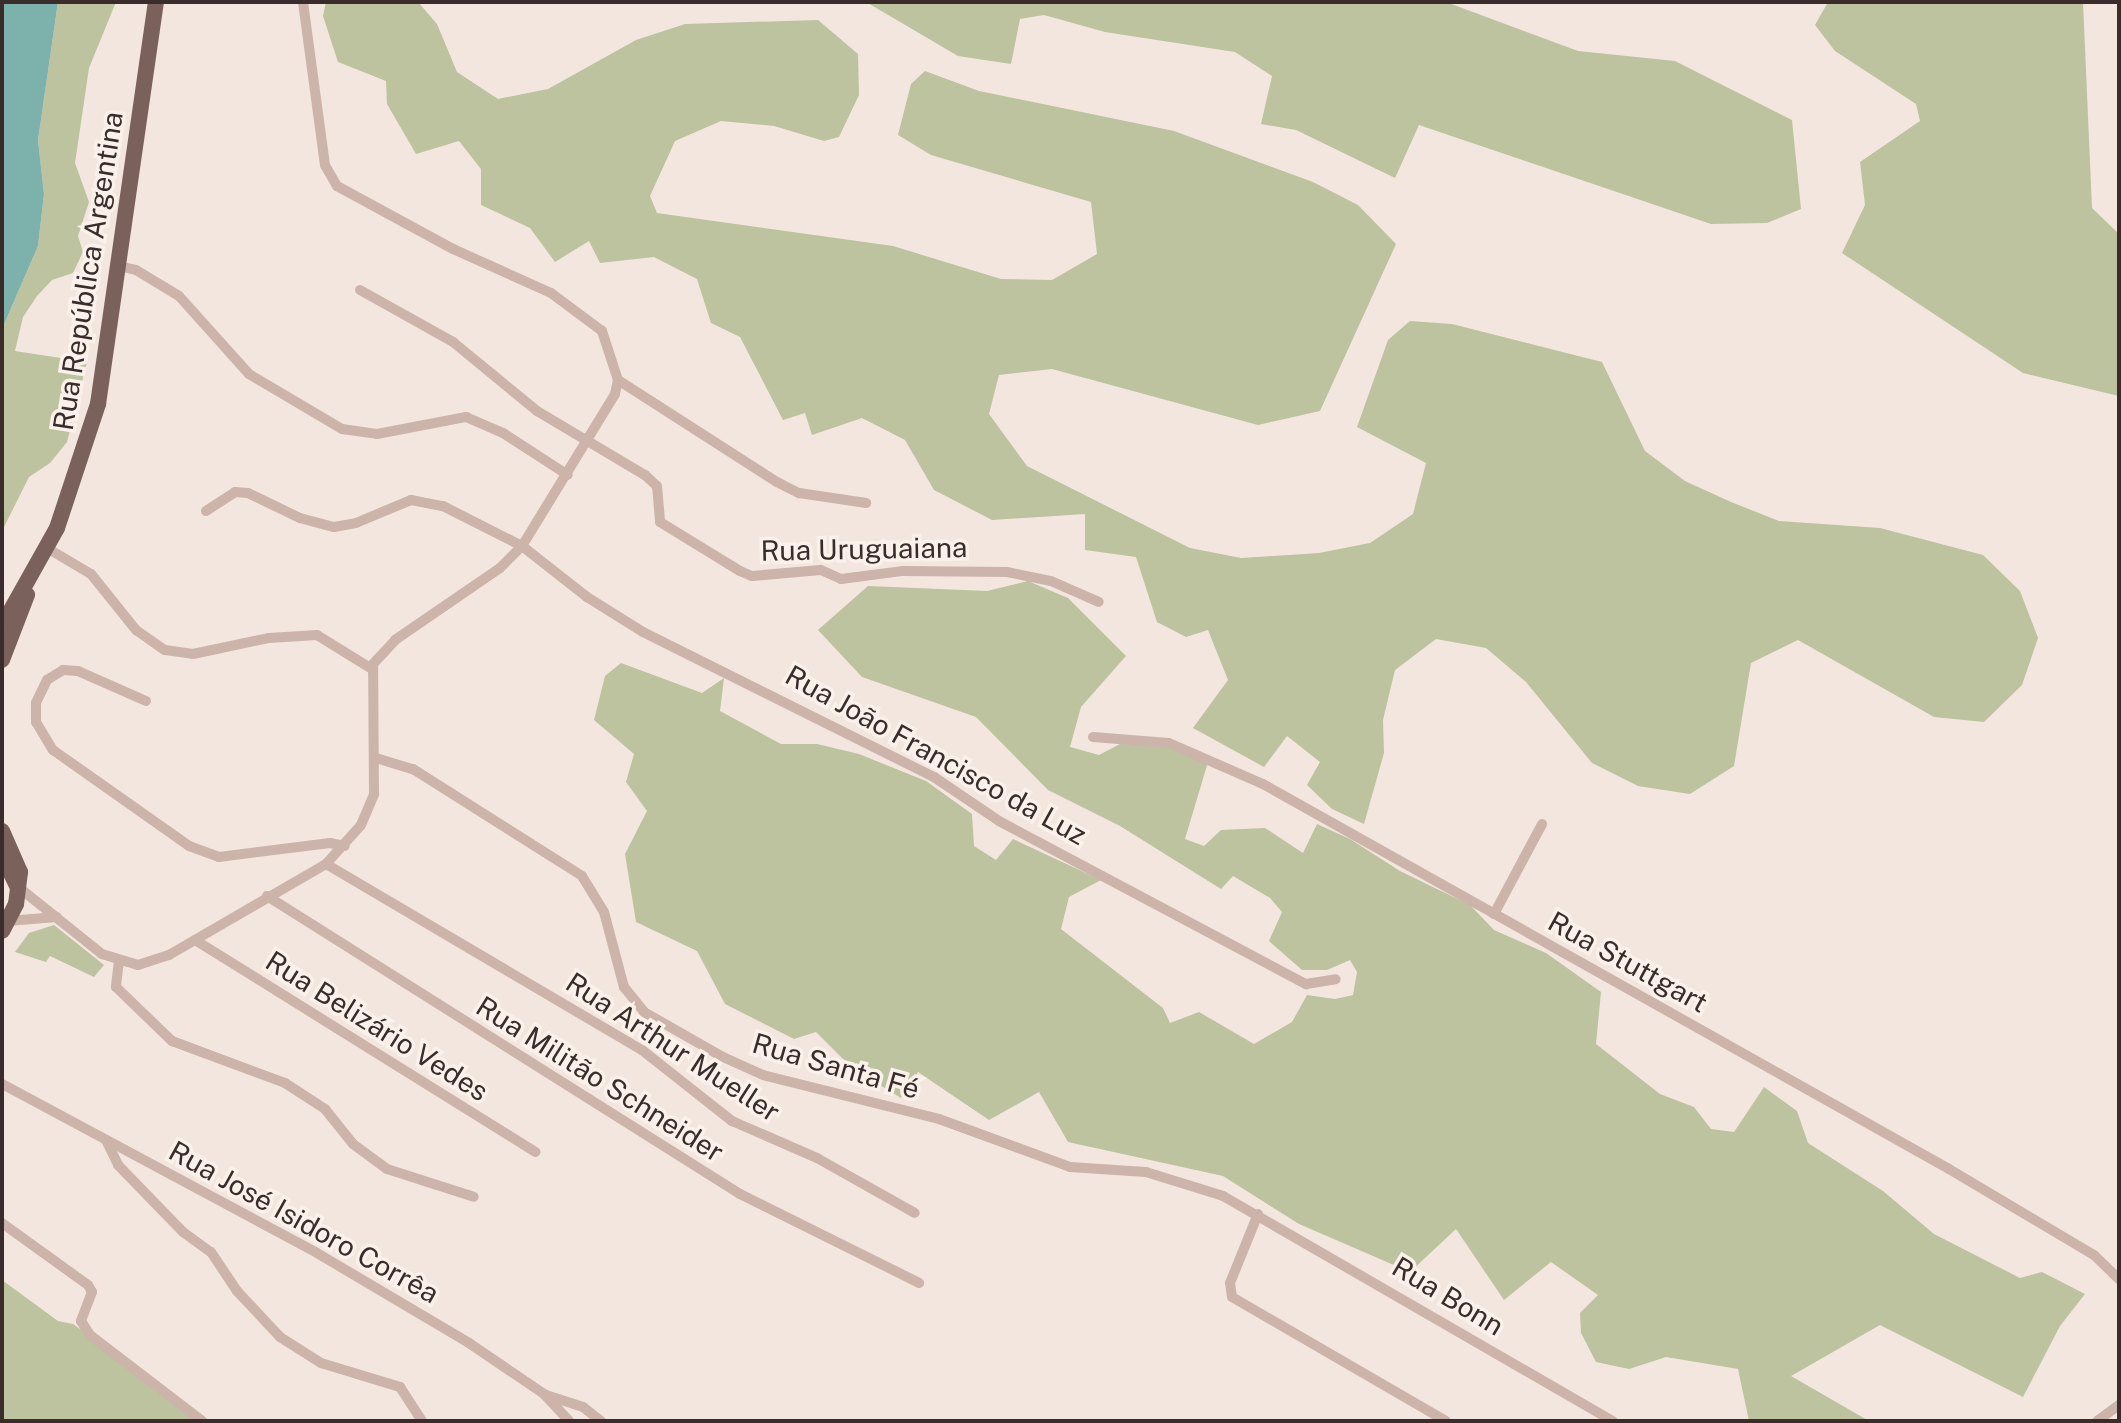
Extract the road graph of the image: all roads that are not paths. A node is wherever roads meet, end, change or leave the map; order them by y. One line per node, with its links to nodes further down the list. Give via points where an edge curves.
1 (156, 2): 3 (main road, Rua República Argentina)
2 (303, 2): 5 (street, via 325,165 337,186 453,249 551,293 602,331)
3 (119, 266): 7 (street, via 136,270 179,296 249,374 342,429 377,434 466,417 503,433); 11 (main road, Rua República Argentina, via 98,404 83,460)
4 (360, 290): 6 (street, via 453,342 537,411)
5 (618, 380): 6 (street); 8 (street, via 799,493)
6 (588, 442): 7 (street); 13 (street, Rua Uruguaiana, via 657,486 660,522 752,576 797,568 841,579 903,571 1007,572 1051,581)
7 (568, 475): 10 (street)
8 (866, 503)
9 (206, 511): 10 (street, Rua João Francisco da Luz, via 235,492 248,493 300,518 334,527 411,500 427,500)
10 (522, 546): 16 (street, via 500,568 395,640); 32 (street, Rua João Francisco da Luz, via 643,632 934,777 999,821 1306,984)
11 (47, 548): 12 (main road, Rua República Argentina); 16 (street, via 91,574 136,630 165,650 193,654 269,638 317,635)
12 (33, 575): 14 (main road, Rua República Argentina); 15 (main road)
13 (1099, 602)
14 (2, 626)
15 (2, 660)
16 (372, 669): 19 (street)
17 (146, 701): 22 (street, via 78,671 63,670 47,680 36,703 36,722 53,750 189,846 219,857 330,843)
18 (1093, 737): 27 (street, Rua Stuttgart, via 1169,743 1196,754 1263,784)
19 (376, 758): 22 (street, via 371,804); 38 (street, Rua Santa Fé, via 413,769 582,876 595,891 624,987 637,1004 723,1057 763,1075 939,1119 1070,1167 1180,1179)
20 (1542, 824): 27 (street)
21 (2, 831): 25 (main road, via 18,862)
22 (345, 846): 24 (street)
23 (2, 855): 25 (main road)
24 (326, 864): 26 (street); 37 (street, Rua Arthur Mueller, via 642,1050 732,1121 817,1158)
25 (17, 886): 28 (street); 29 (main road)
26 (267, 896): 30 (street); 41 (street, Rua Militão Schneider, via 740,1194)
27 (1494, 914): 40 (street, Rua Stuttgart, via 1949,1169 2094,1255)
28 (57, 917): 29 (street); 31 (street)
29 (5, 926)
30 (195, 940): 31 (street, via 154,962); 35 (street, Rua Belizário Vedes)
31 (119, 961): 36 (street, via 116,987 172,1041 285,1083 325,1109 353,1144 387,1169)
32 (1336, 979)
33 (2, 1084): 34 (street, Rua José Isidoro Corrêa)
34 (106, 1140): 42 (street, Rua José Isidoro Corrêa, via 330,1261); 45 (street, via 118,1165 183,1232 211,1252 237,1291 280,1337 321,1363 400,1387 412,1397)
35 (535, 1152)
36 (474, 1197)
37 (915, 1213)
38 (1258, 1214): 48 (street, via 1230,1283 1232,1297); 49 (street, Rua Bonn)
39 (2, 1223): 44 (street, via 88,1285 92,1292 81,1321 90,1335)
40 (2119, 1279)
41 (919, 1283)
42 (544, 1394): 46 (street, Rua José Isidoro Corrêa); 47 (street, via 583,1407)
43 (2119, 1405): 50 (street)
44 (202, 1421)
45 (422, 1421)
46 (569, 1421)
47 (601, 1421)
48 (1446, 1421)
49 (1613, 1421)
50 (2097, 1421)

